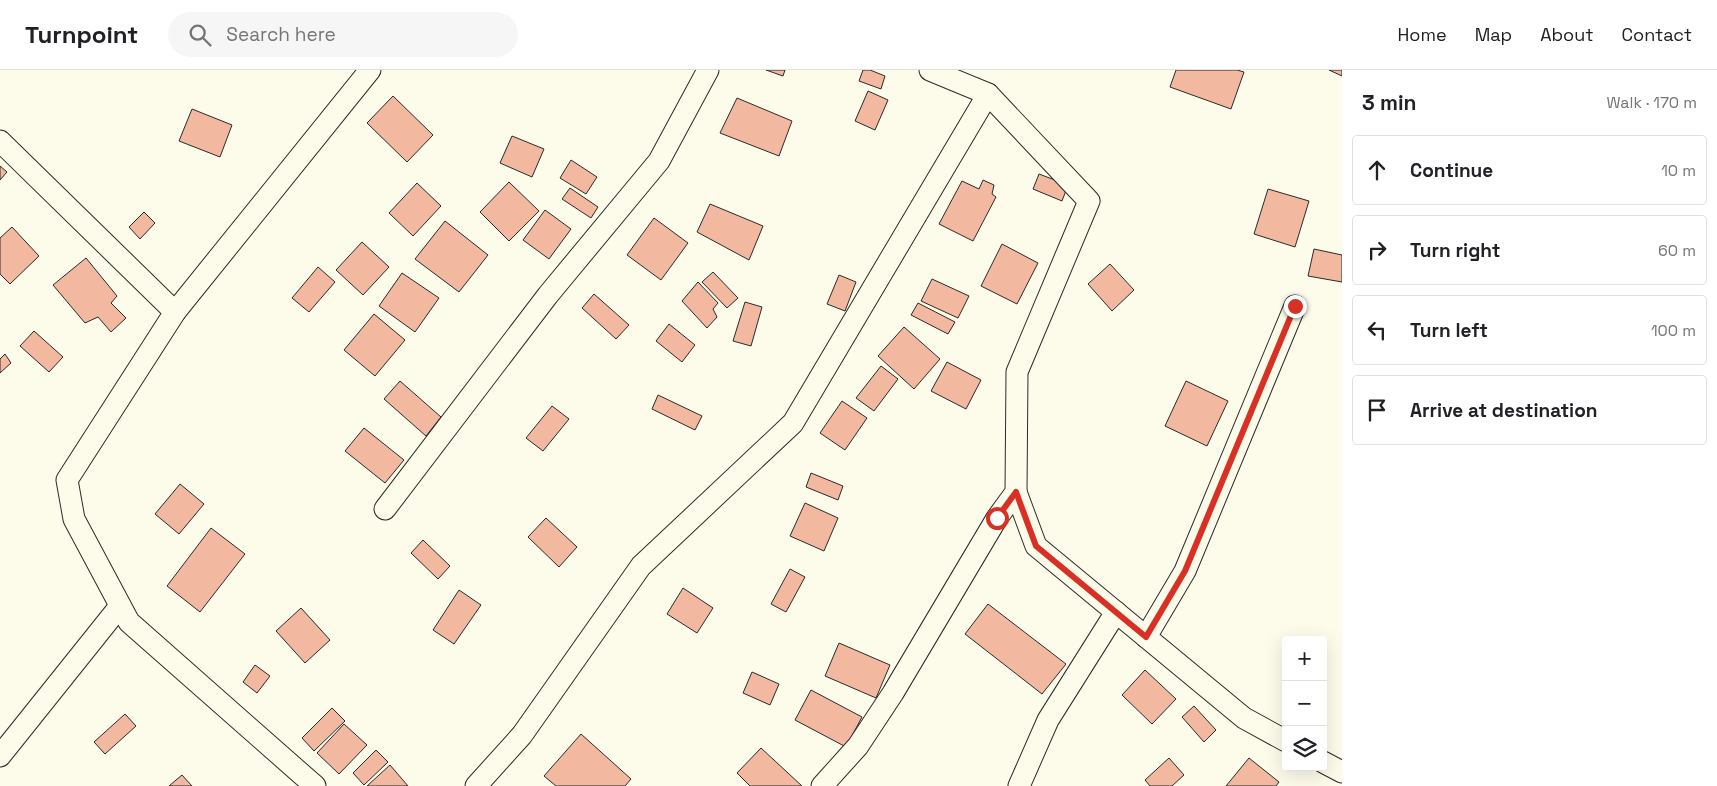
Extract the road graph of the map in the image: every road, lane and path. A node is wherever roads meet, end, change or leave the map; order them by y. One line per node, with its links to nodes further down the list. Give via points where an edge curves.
1 (370, 70): 7 (street)
2 (708, 70): 9 (street, via 658,161 548,295)
3 (930, 70): 4 (street)
4 (988, 94): 8 (street, via 1089,201 1017,372); 18 (street, via 793,423 641,566 522,735)
5 (0, 141): 7 (street)
6 (1295, 306): 12 (street, via 1185,571)
7 (175, 312): 10 (street, via 67,480 74,519)
8 (1016, 492): 11 (street, via 1036,546); 19 (street, via 997,518 893,693 858,746)
9 (385, 509)
10 (120, 606): 14 (street); 17 (street, via 129,622)
11 (1116, 612): 12 (street); 20 (street, via 1048,720)
12 (1146, 637): 13 (street, via 1244,718)
13 (1282, 739)
14 (0, 756)
15 (1327, 764): 16 (street)
16 (1342, 772)
17 (315, 786)
18 (476, 786)
19 (822, 786)
20 (1019, 786)

